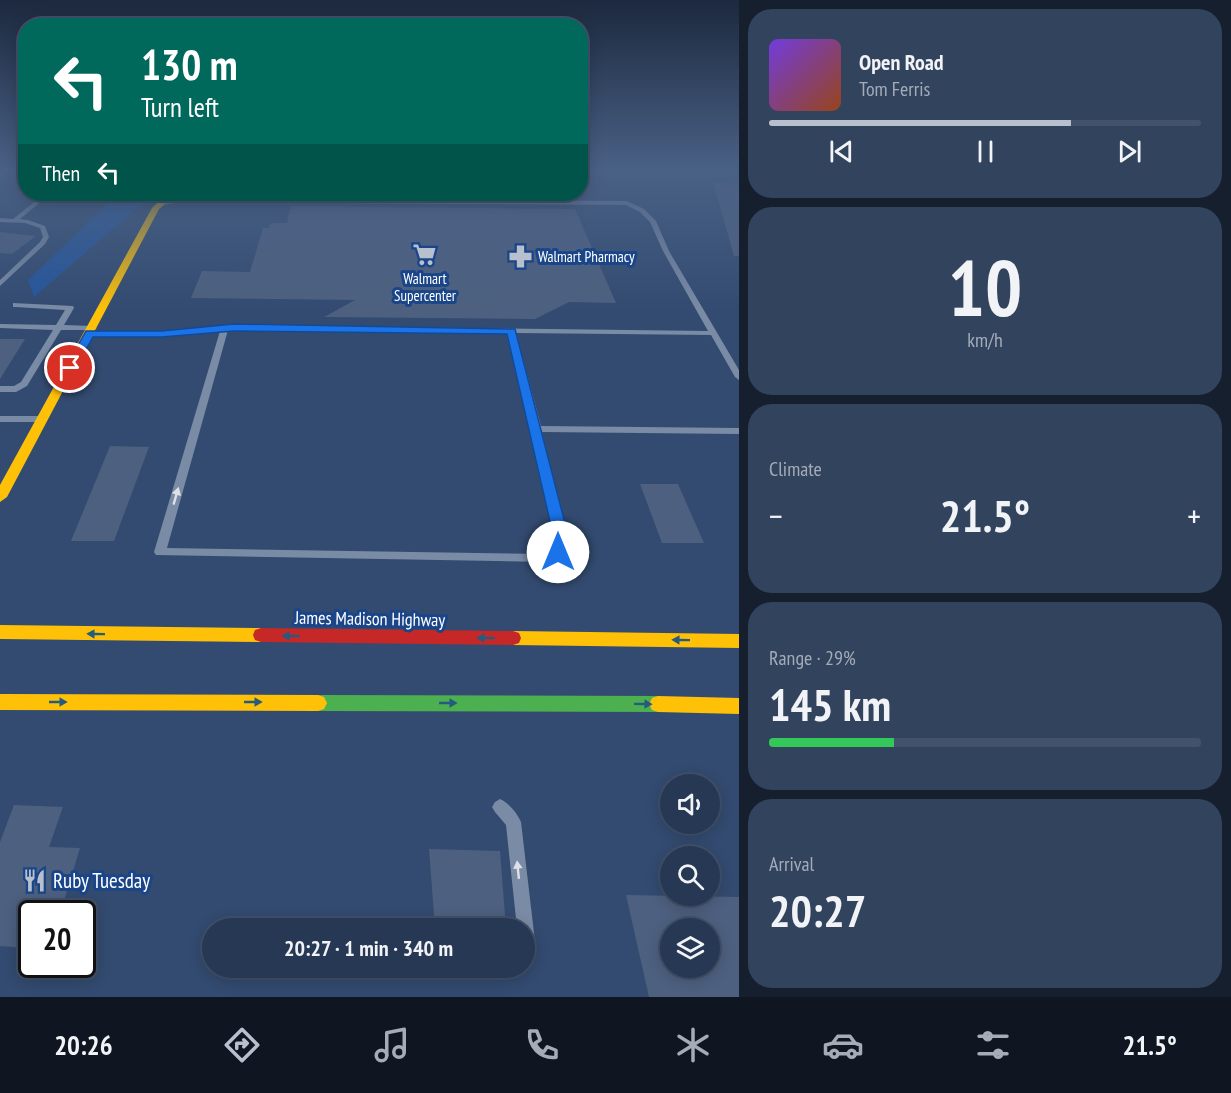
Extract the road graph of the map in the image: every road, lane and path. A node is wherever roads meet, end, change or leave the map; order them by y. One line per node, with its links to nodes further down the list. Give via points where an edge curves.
1 (19, 217): 5 (lane)
2 (151, 217): 11 (main road)
3 (649, 217): 13 (lane)
4 (0, 220): 5 (lane)
5 (15, 220): 6 (lane, via 43,227 46,237)
6 (0, 284)
7 (16, 306): 9 (lane, via 70,308)
8 (0, 326): 9 (lane)
9 (59, 327): 11 (lane); 15 (lane, via 24,384 15,389)
10 (225, 328): 11 (lane, via 162,334); 12 (lane); 18 (lane, one-way to 10, via 562,539 558,552 545,558 160,552)
11 (91, 331): 17 (main road)
12 (511, 331): 13 (lane); 18 (lane)
13 (714, 333): 14 (lane)
14 (739, 376)
15 (0, 389)
16 (0, 418): 17 (lane)
17 (42, 419): 20 (main road)
18 (537, 429): 19 (lane)
19 (739, 431)
20 (0, 497)
21 (0, 632): 22 (main road, James Madison Highway, one-way to 21)
22 (739, 641)
23 (0, 702): 24 (main road, one-way to 24)
24 (739, 706)
25 (500, 807): 26 (lane, one-way to 25, via 513,822)
26 (524, 918)

